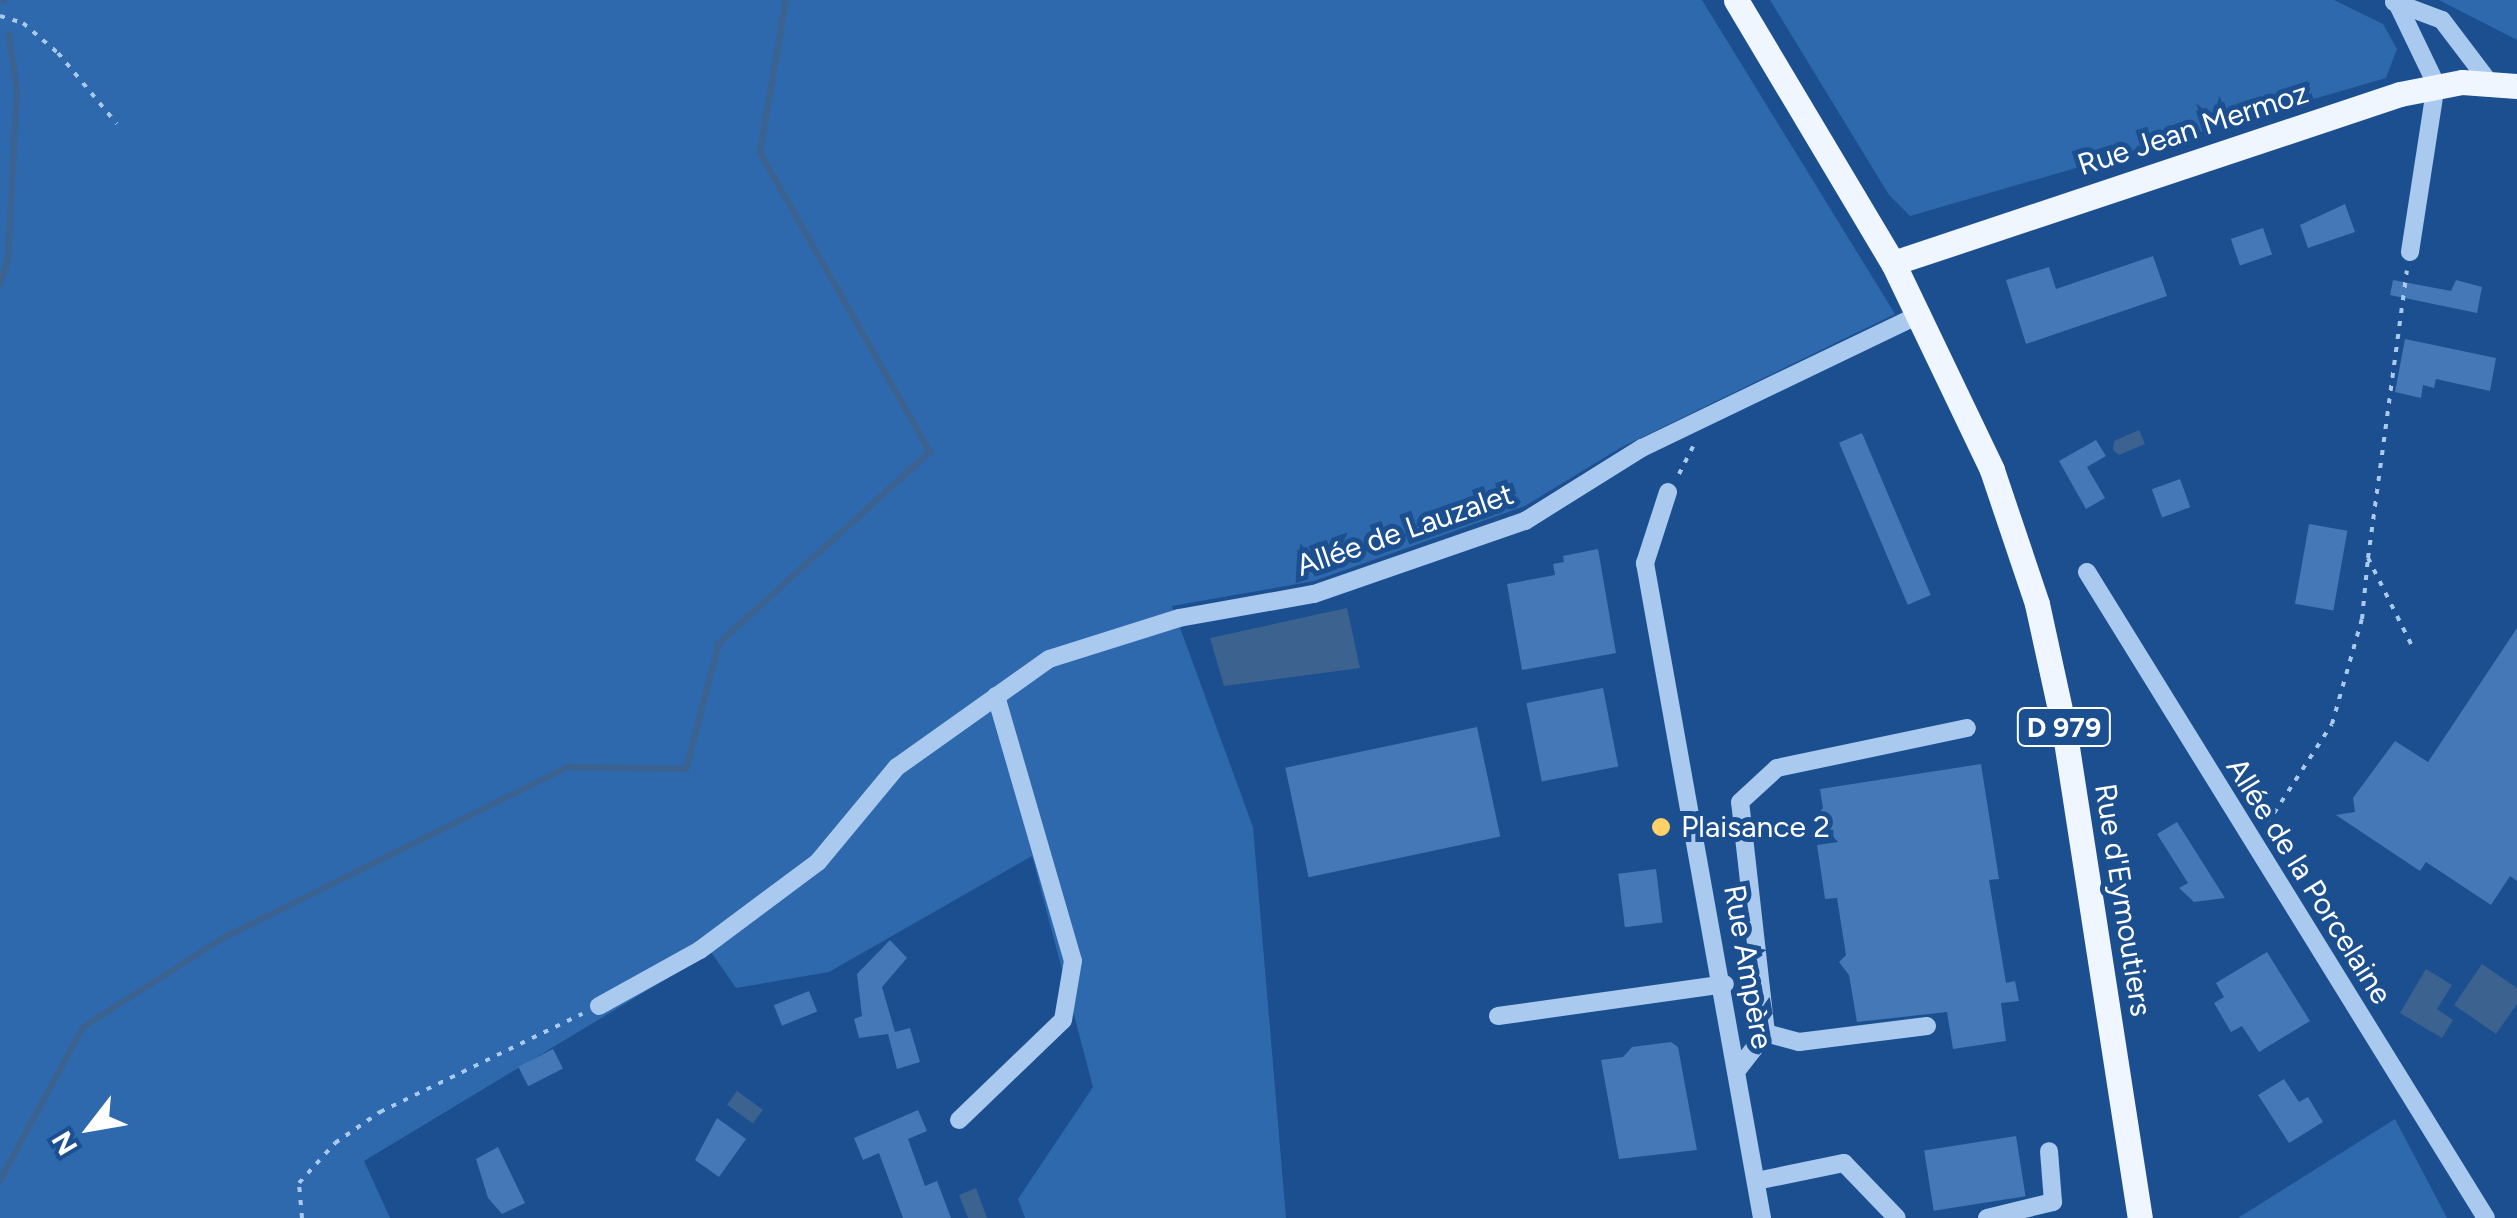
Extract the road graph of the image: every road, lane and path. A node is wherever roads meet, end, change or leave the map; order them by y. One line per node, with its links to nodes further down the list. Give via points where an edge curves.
1 (1736, 0): 9 (main road, D 979)
2 (2393, 2): 4 (street, via 2454,29); 5 (street)
3 (0, 16): 7 (path, via 23,23 58,53)
4 (2489, 82): 5 (main road, Rue Jean Mermoz); 6 (main road, Rue Jean Mermoz)
5 (2436, 84): 8 (street); 9 (main road, Rue Jean Mermoz)
6 (2517, 86)
7 (117, 124)
8 (2410, 252): 13 (path)
9 (1894, 262): 10 (main road, Rue d'Eymoutiers / D 979)
10 (1921, 314): 11 (street, Allée de Lauzalet); 32 (main road, Rue d'Eymoutiers / D 979, via 1992,470 2037,604 2064,728)
11 (1693, 424): 12 (path, via 1696,446); 16 (street, Allée de Lauzalet, via 1526,521 1314,594 1178,618 1049,658)
12 (1668, 492): 19 (street, Rue Ampère, via 1645,564)
13 (2368, 558): 15 (path); 18 (path, via 2362,619 2332,724)
14 (2087, 572): 18 (street, Allée de la Porcelaine)
15 (2413, 648)
16 (996, 696): 20 (street, Allée de Lauzalet, via 897,767 818,862 700,950); 25 (street, via 1073,960 1063,1020)
17 (1967, 728): 23 (street, via 1777,768 1740,802)
18 (2253, 844): 33 (street, Allée de la Porcelaine)
19 (1724, 984): 21 (street); 24 (street, Rue Ampère)
20 (600, 1006): 28 (path, via 380,1112 299,1183)
21 (1498, 1016)
22 (1927, 1026): 23 (street, via 1799,1042)
23 (1766, 1032): 24 (street)
24 (1738, 1069): 27 (street, Rue Ampère)
25 (958, 1120)
26 (2049, 1151): 31 (street, via 2053,1202)
27 (1756, 1180): 29 (street, Rue Ampère); 30 (street, via 1844,1163)
28 (302, 1218)
29 (1762, 1218)
30 (1898, 1218)
31 (1987, 1218)
32 (2140, 1218)
33 (2486, 1218)

